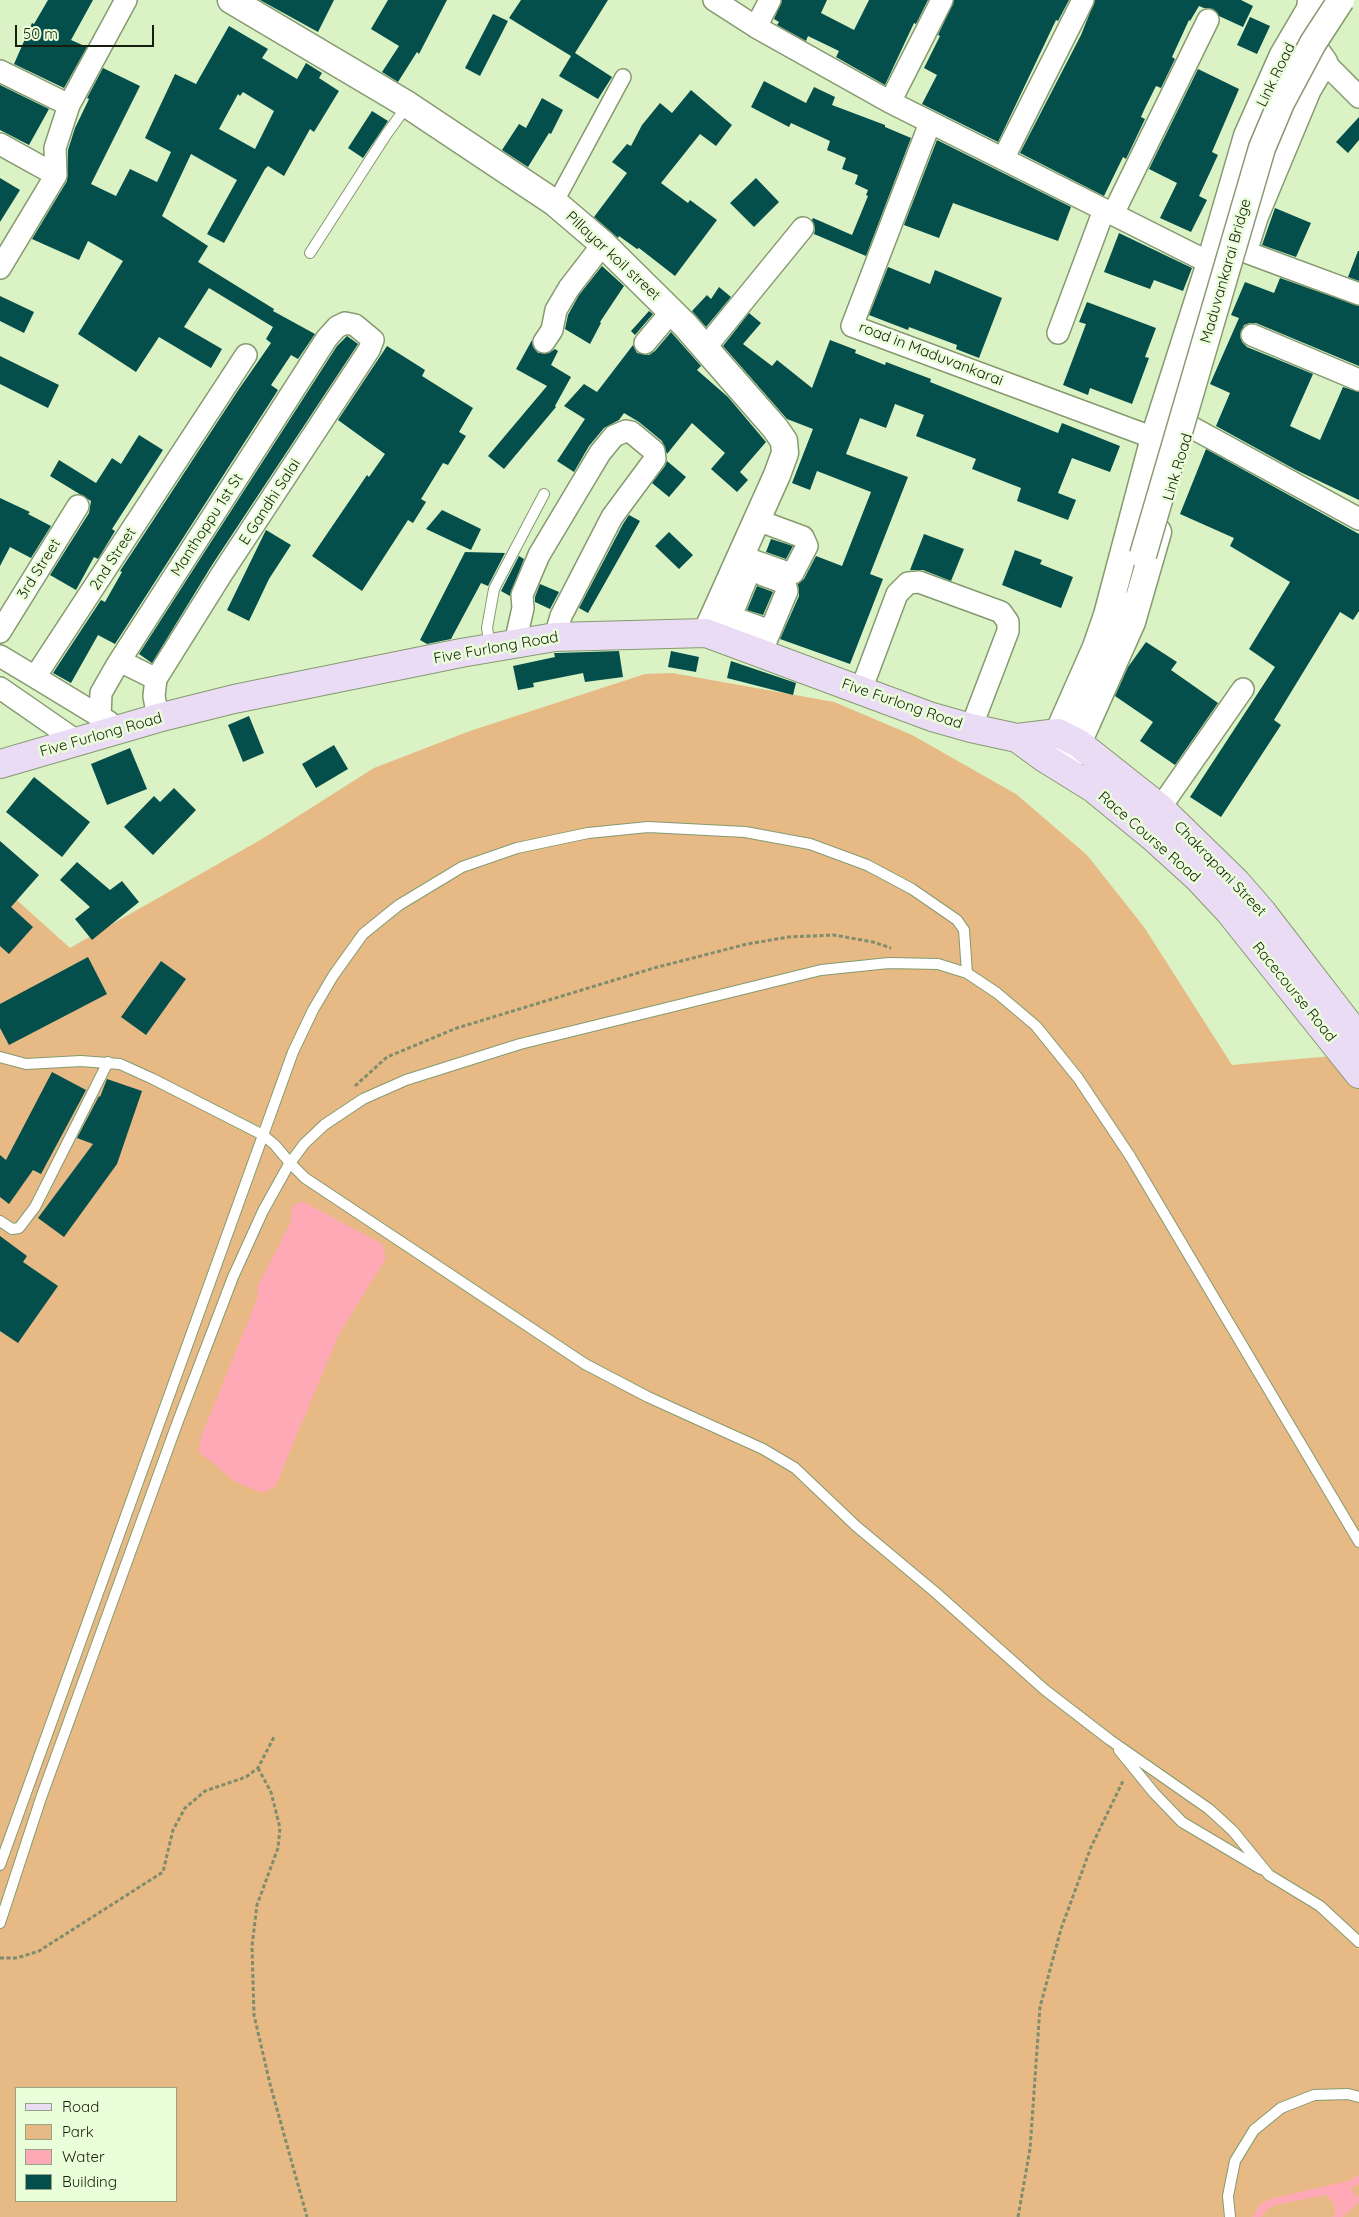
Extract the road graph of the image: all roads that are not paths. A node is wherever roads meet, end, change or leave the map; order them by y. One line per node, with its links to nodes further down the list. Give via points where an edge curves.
1 (126, 0): 17 (street)
2 (231, 0): 18 (street, Pillayar koil street)
3 (714, 0): 10 (street)
4 (770, 0): 10 (street)
5 (942, 0): 16 (street)
6 (1083, 0): 21 (street)
7 (1311, 0): 11 (street, via 1310,9)
8 (1341, 0): 47 (street, Maduvankarai Bridge, bridge, via 1313,43 1281,103 1262,148)
9 (1208, 20): 24 (street)
10 (756, 27): 16 (street)
11 (1299, 29): 12 (street, Link Road); 29 (street, Link Road, via 1283,55 1247,136)
12 (1324, 62): 15 (street); 27 (street, Link Road, via 1294,121)
13 (0, 71): 17 (street)
14 (623, 77): 23 (street)
15 (1359, 97)
16 (890, 102): 19 (street)
17 (69, 105): 22 (street, via 55,148)
18 (408, 105): 23 (street, Pillayar koil street); 28 (lane)
19 (930, 123): 21 (street); 42 (street, road in Maduvankarai, via 852,326)
20 (0, 144): 22 (street)
21 (1003, 158): 24 (street)
22 (56, 175): 30 (street)
23 (555, 203): 26 (street, Pillayar koil street)
24 (1109, 212): 29 (street); 33 (street)
25 (802, 228): 38 (street)
26 (603, 244): 32 (street, Pillayar koil street); 36 (street, via 569,288 556,310 552,330)
27 (1243, 251): 31 (street); 41 (street, Link Road)
28 (310, 252)
29 (1210, 263): 42 (street, Link Road)
30 (0, 268)
31 (1359, 294)
32 (672, 312): 37 (street); 38 (street, Pillayar koil street)
33 (1058, 334)
34 (1252, 335): 40 (street)
35 (327, 338): 57 (street, Manthoppu 1st St); 59 (street, E Gandhi Salai, via 337,326 345,323 355,325 373,340)
36 (544, 342)
37 (645, 343)
38 (705, 348): 46 (street, Pillayar koil street, via 784,441 785,453)
39 (246, 355): 58 (street, 2nd Street)
40 (1359, 380)
41 (1191, 427): 45 (street); 50 (street, Link Road)
42 (1154, 438): 49 (street, Link Road)
43 (544, 494): 55 (lane, via 494,589 487,628)
44 (78, 506): 52 (street, 3rd Street)
45 (1359, 519)
46 (757, 520): 48 (street, Pillayar koil street); 48 (street, via 803,537 807,546 793,573)
47 (1143, 555): 49 (street); 50 (street)
48 (742, 564): 51 (street, Pillayar koil street); 54 (street, via 782,582 786,587)
49 (1107, 615): 67 (street)
50 (1132, 622): 67 (street)
51 (719, 629): 53 (main road, Five Furlong Road); 54 (main road, Five Furlong Road)
52 (0, 632)
53 (555, 637): 55 (main road, Five Furlong Road); 55 (street, via 561,616 612,518 655,459 654,451 631,432 614,436 600,453 539,555 522,595 522,608)
54 (766, 642): 62 (main road, Five Furlong Road)
55 (503, 646): 63 (main road, Five Furlong Road, via 234,699)
56 (0, 656): 58 (street)
57 (120, 661): 59 (street); 64 (street, Manthoppu 1st St, via 101,693)
58 (35, 677): 64 (street)
59 (156, 679): 63 (street, via 154,696)
60 (0, 688): 68 (street)
61 (1243, 689): 71 (street)
62 (861, 690): 65 (main road, Five Furlong Road, via 932,717); 65 (street, via 897,594 908,583 919,582 1001,612 1008,622 999,659)
63 (158, 718): 64 (main road, Five Furlong Road)
64 (111, 723): 68 (main road, Five Furlong Road)
65 (972, 728): 66 (main road, Five Furlong Road)
66 (1017, 738): 67 (main road, Five Furlong Road); 69 (main road, Five Furlong Road)
67 (1068, 738): 69 (street); 71 (main road, Chakrapani Street)
68 (78, 742): 70 (main road, Five Furlong Road)
69 (1054, 763): 72 (main road, Race Course Road, via 1093,788 1154,838)
70 (0, 764)
71 (1160, 808): 74 (main road, Chakrapani Street, via 1252,900)
72 (1229, 910): 77 (main road, Racecourse Road)
73 (967, 973): 78 (lane, via 964,930 957,920 912,889 867,864 810,844 745,832 648,827 588,833 517,848 462,867 399,905 363,934 313,1010 293,1052); 79 (lane, via 938,964 889,963 821,970 520,1044 406,1080 362,1099 324,1125); 81 (lane, via 1036,1026 1078,1078 1130,1156)
74 (1359, 1038)
75 (0, 1057): 76 (lane, via 26,1064)
76 (108, 1062): 78 (lane, via 135,1069); 80 (lane, via 35,1207 19,1228)
77 (1359, 1074)
78 (263, 1135): 79 (lane); 83 (lane)
79 (290, 1163): 82 (lane, via 305,1178 346,1206 585,1364 648,1397 763,1448 795,1468 856,1526 1045,1690); 85 (lane, via 263,1211 233,1277 178,1420 41,1798)
80 (0, 1221)
81 (1359, 1542)
82 (1110, 1740): 84 (lane, via 1209,1809 1233,1831); 84 (lane, via 1182,1822)
83 (0, 1865)
84 (1269, 1874): 86 (lane, via 1320,1906)
85 (0, 1922)
86 (1359, 1942)
87 (1359, 2097): 88 (lane, via 1348,2094 1314,2095 1281,2108 1254,2130 1235,2161 1228,2196)
88 (1230, 2217)

